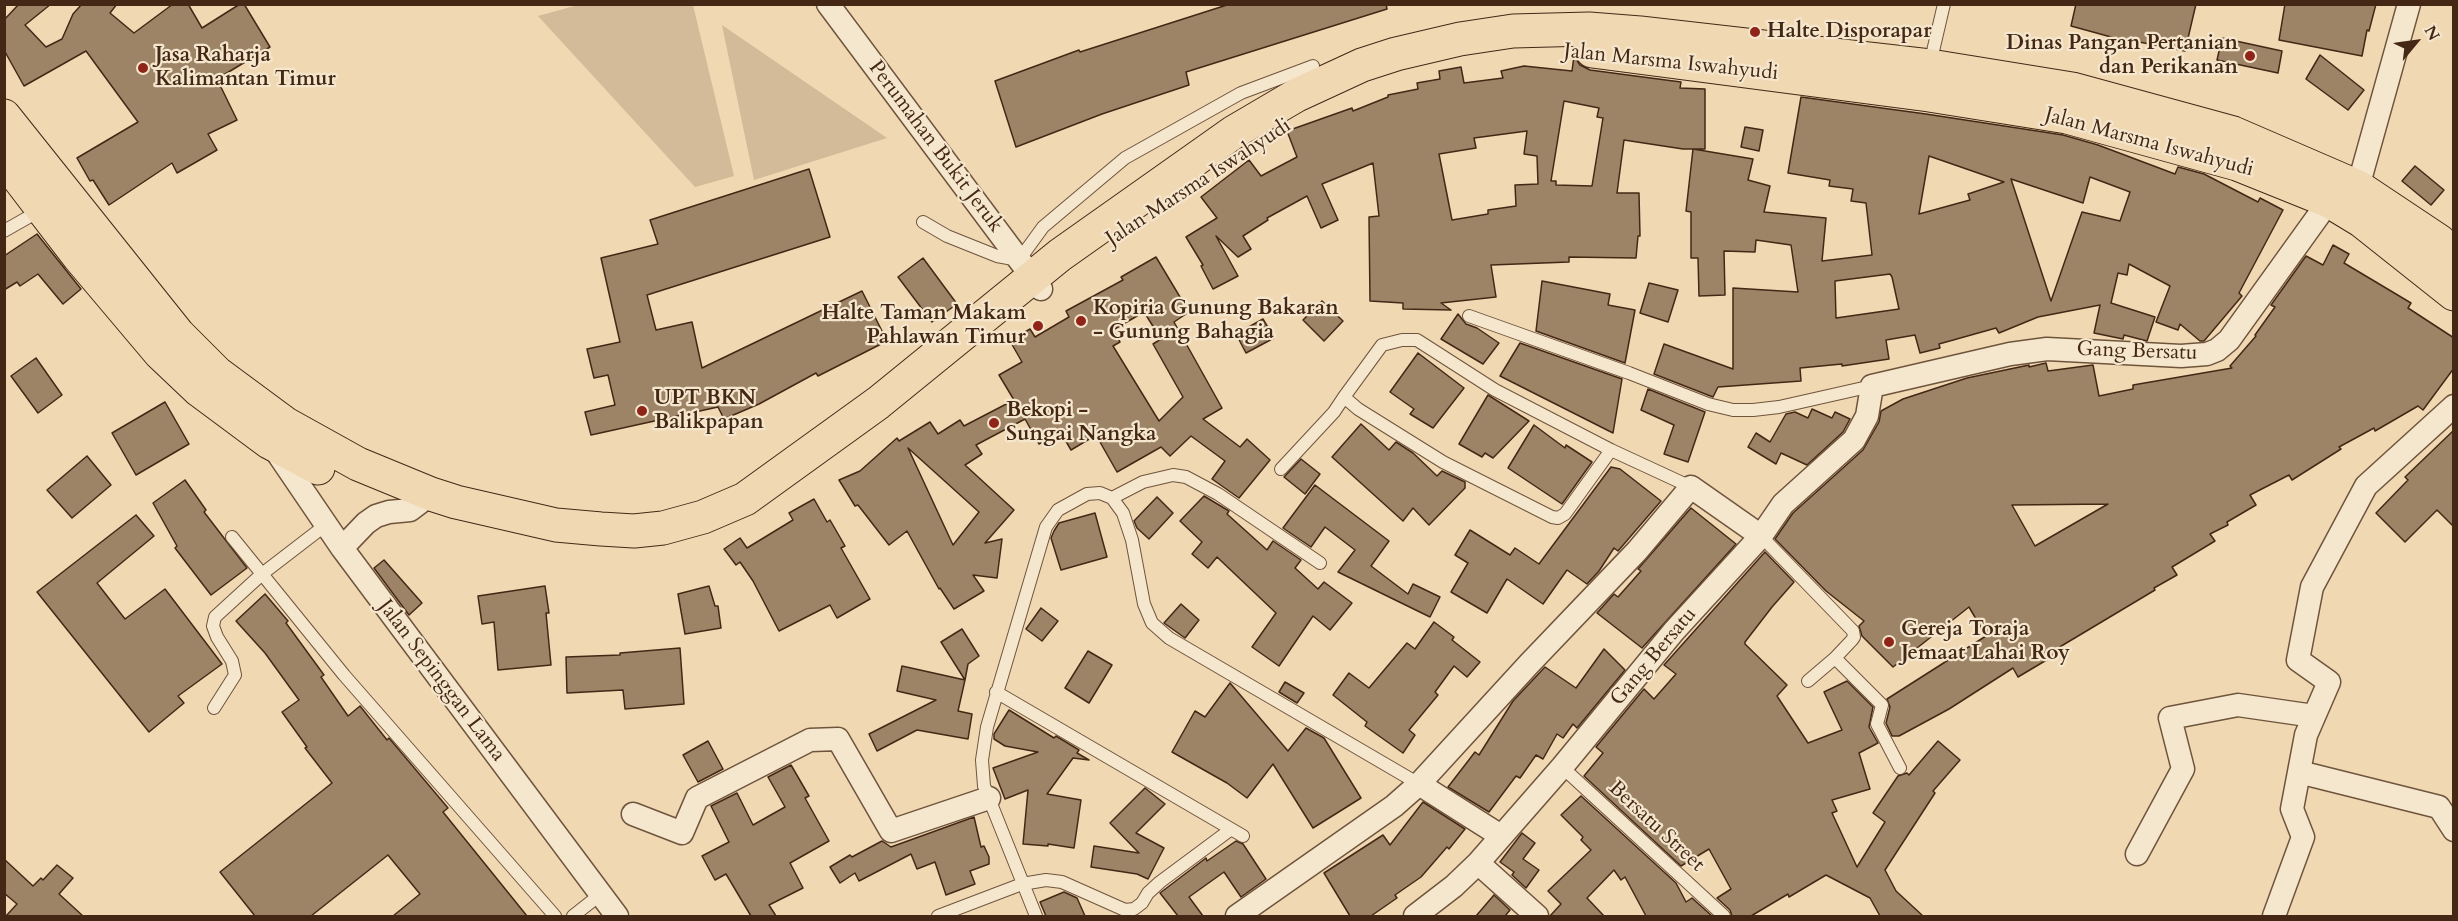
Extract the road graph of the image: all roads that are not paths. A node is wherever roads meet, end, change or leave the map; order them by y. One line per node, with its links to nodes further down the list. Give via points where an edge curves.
1 (828, 4): 14 (street, Perumahan Bukit Jeruk)
2 (1944, 4): 5 (lane)
3 (2409, 4): 8 (street)
4 (1313, 66): 14 (lane, via 1240,93 1125,158 1043,227)
5 (1930, 66): 8 (highway, Jalan Marsma Iswahyudi, via 2072,89 2233,134); 14 (highway, Jalan Marsma Iswahyudi, via 1589,29 1513,31 1460,39 1362,65 1251,122)
6 (4, 116): 12 (highway)
7 (4, 159): 9 (highway)
8 (2344, 194): 13 (highway, Jalan Marsma Iswahyudi, via 2439,242); 14 (highway, Jalan Marsma Iswahyudi, via 2067,117 1629,55 1534,52 1461,61 1373,83 1340,97 1245,149 1067,270); 15 (highway, Jalan Marsma Iswahyudi, via 2362,221); 17 (street, Gang Bersatu, via 2217,350 2181,356 2047,349)
9 (42, 209): 11 (lane); 12 (highway)
10 (923, 222): 14 (lane)
11 (4, 231)
12 (93, 252): 18 (highway, Jalan Marsma Iswahyudi, via 217,373); 21 (highway, Jalan Marsma Iswahyudi, via 159,353 199,390)
13 (2454, 256)
14 (1030, 275): 26 (highway, Jalan Marsma Iswahyudi, via 912,399 833,460 735,527 675,547 607,552 563,549 446,522)
15 (2454, 294)
16 (1469, 316): 17 (lane, Gang Bersatu, via 1733,410 1779,407)
17 (1872, 386): 29 (street, Gang Bersatu, via 1867,417 1854,440 1783,504)
18 (240, 390): 21 (street, Jalan Sepinggan Lama); 26 (highway, Jalan Marsma Iswahyudi, via 315,442)
19 (1344, 397): 22 (lane, via 1382,345 1417,340 1495,390); 22 (lane, via 1443,462 1552,517 1565,514); 23 (lane)
20 (2454, 406): 37 (street, via 2366,486 2312,587 2298,660 2329,682)
21 (269, 442): 26 (highway, Jalan Marsma Iswahyudi, via 340,479); 27 (street, Jalan Sepinggan Lama)
22 (1611, 450): 24 (lane)
23 (1281, 469)
24 (1691, 487): 29 (street); 41 (street, via 1637,552)
25 (1112, 498): 31 (lane, via 1143,482 1173,475 1186,477); 35 (lane, via 1100,493 1087,494 1071,502 1046,527); 41 (lane, via 1129,531 1144,604 1152,623 1169,638)
26 (420, 502): 30 (street, via 376,516)
27 (327, 524): 30 (street, Jalan Sepinggan Lama); 32 (lane)
28 (232, 537): 32 (lane)
29 (1761, 537): 33 (lane, via 1853,631 1854,637); 38 (street, Gang Bersatu, via 1674,631)
30 (342, 548): 51 (street, Jalan Sepinggan Lama)
31 (1320, 563)
32 (262, 574): 36 (lane, via 215,616 213,626 235,675); 53 (lane, via 344,675)
33 (1835, 658): 34 (lane); 39 (lane, via 1881,705 1877,723)
34 (1808, 681)
35 (996, 692): 42 (lane, via 982,760); 44 (lane)
36 (214, 708)
37 (2314, 716): 40 (street); 48 (street, via 2238,705 2170,718 2183,769)
38 (1562, 767): 47 (street, Gang Bersatu); 61 (lane, Bersatu Street)
39 (1900, 768)
40 (2299, 772): 45 (street, via 2439,807); 62 (street, via 2292,809 2303,837)
41 (1419, 784): 47 (street); 58 (street, via 1394,806)
42 (989, 798): 43 (street, via 891,831 838,739 810,740 697,798 682,833); 50 (lane)
43 (633, 814)
44 (1230, 830): 46 (lane); 52 (lane, via 1160,882 1142,903)
45 (2454, 830)
46 (1243, 836)
47 (1501, 836): 49 (street, Gang Bersatu)
48 (2137, 854)
49 (1478, 863): 59 (street, Gang Bersatu); 60 (street)
50 (1022, 884): 52 (lane, via 1062,882); 56 (lane); 57 (lane)
51 (601, 894): 54 (lane); 55 (street, Jalan Sepinggan Lama)
52 (1122, 913)
53 (555, 916)
54 (573, 916)
55 (617, 916)
56 (938, 916)
57 (1036, 916)
58 (1237, 916)
59 (1415, 916)
60 (1537, 916)
61 (1724, 916)
62 (2274, 916)

